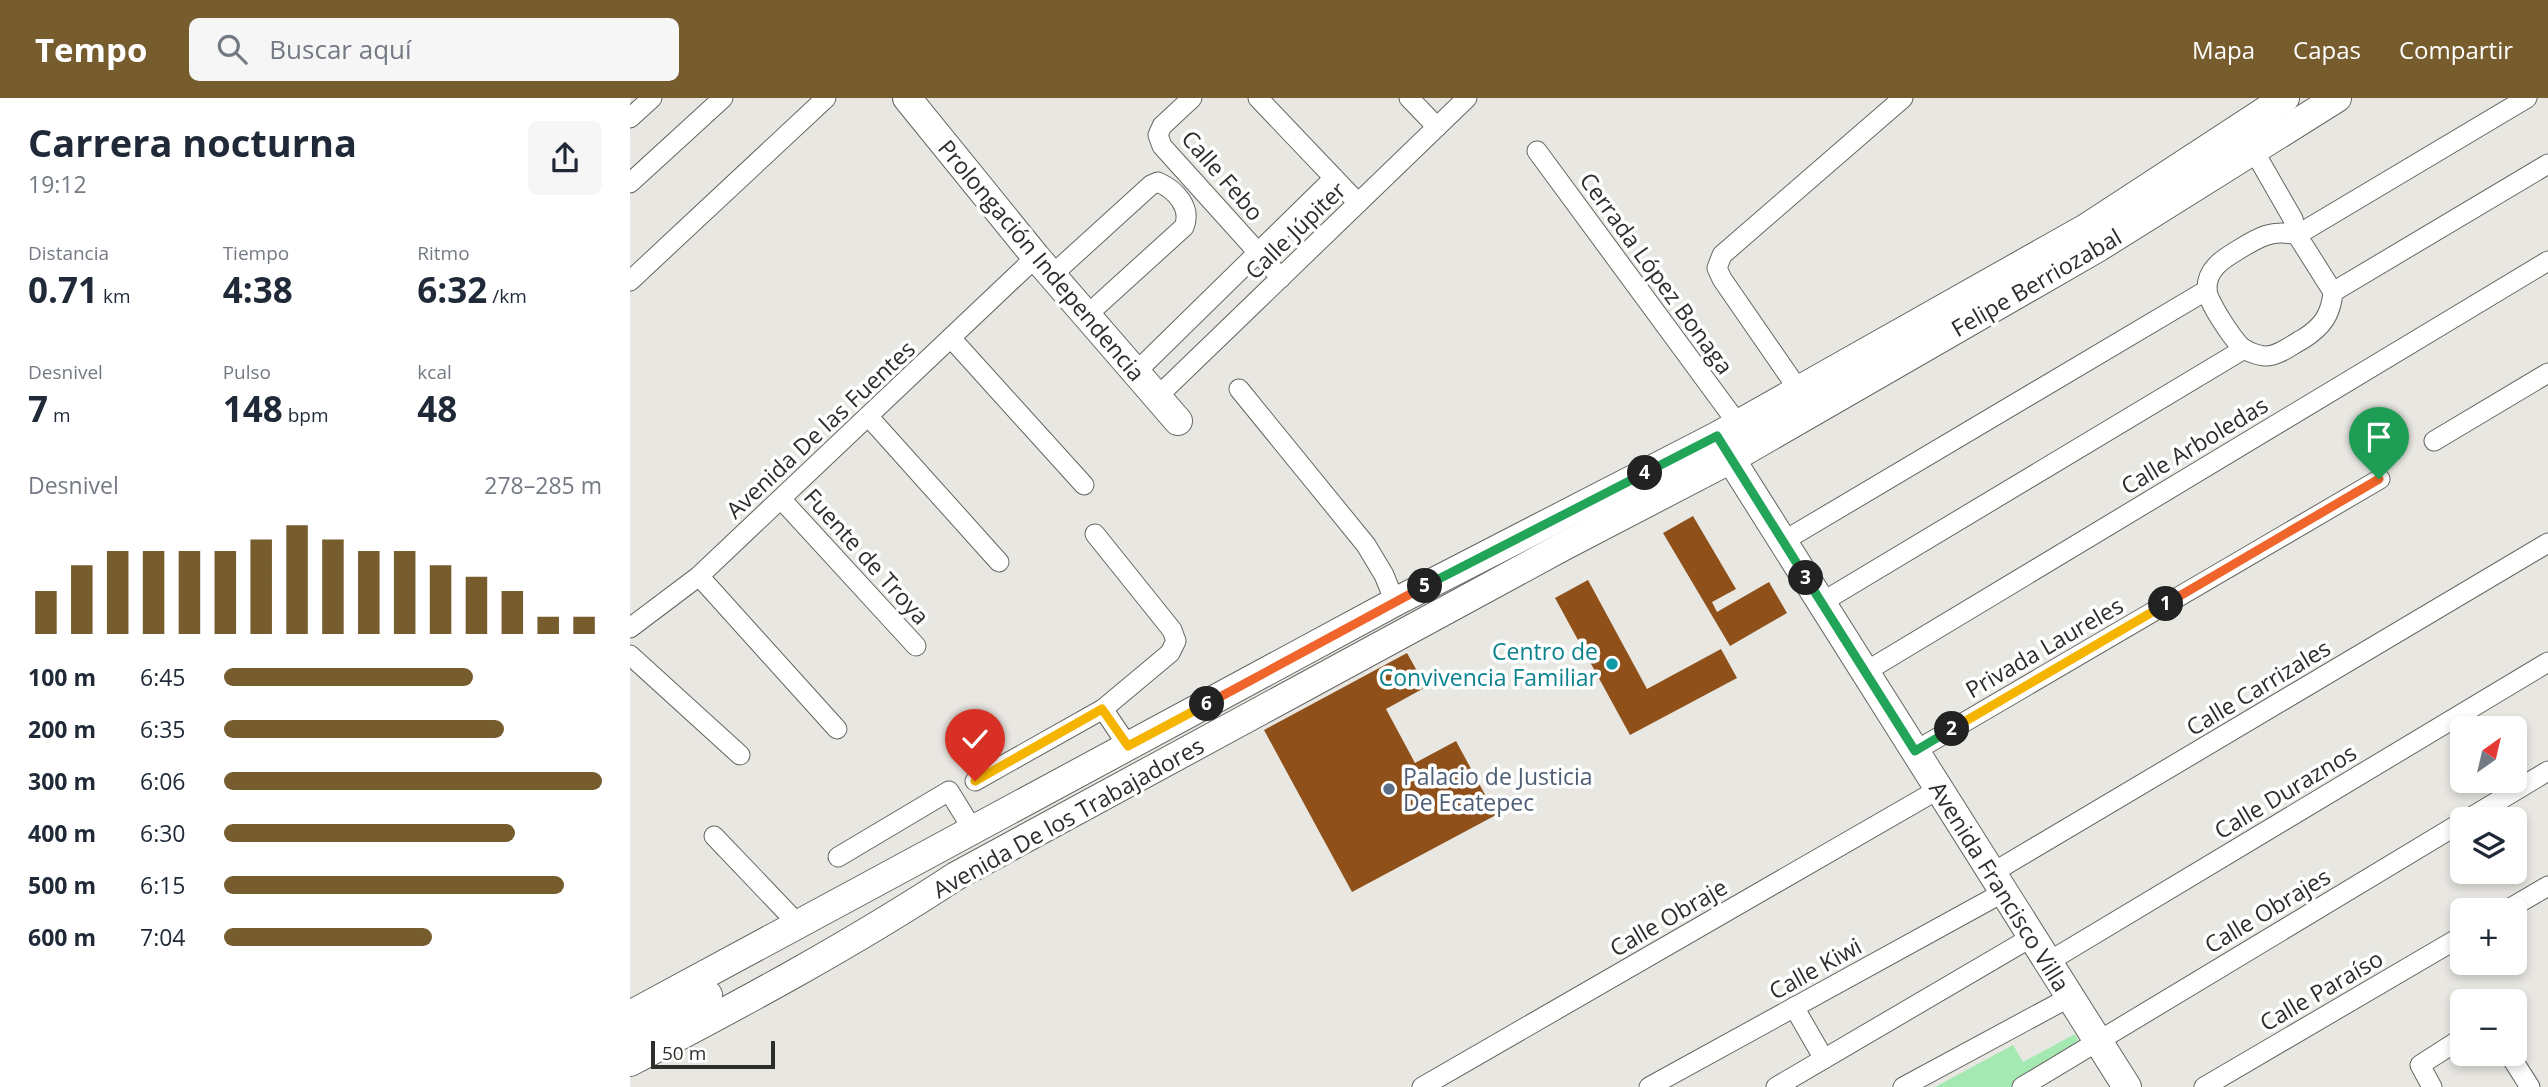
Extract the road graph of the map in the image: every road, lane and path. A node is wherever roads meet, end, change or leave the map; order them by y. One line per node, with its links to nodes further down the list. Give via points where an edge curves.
1 (652, 98): 13 (street)
2 (723, 98): 19 (street)
3 (826, 98): 27 (street)
4 (907, 98): 25 (main road, Prolongación Independencia)
5 (1192, 98): 23 (street, Calle Febo, via 1162,126 1158,135 1162,146)
6 (1258, 98): 18 (street)
7 (1409, 98): 14 (street)
8 (1467, 98): 14 (street, Calle Júpiter)
9 (1903, 98): 36 (street, via 1722,255 1717,268)
10 (2286, 98): 36 (main road, Felipe Berriozabal, via 2086,228)
11 (2337, 98): 16 (main road, Felipe Berriozabal)
12 (2527, 98): 22 (street)
13 (630, 118)
14 (1437, 127): 20 (street, Calle Júpiter)
15 (1537, 151): 40 (street, Cerrada López Bonaga)
16 (2249, 155): 21 (street, via 2275,211); 22 (street, via 2293,219); 40 (main road, Felipe Berriozabal, via 2099,247)
17 (2548, 164): 29 (street)
18 (1334, 178): 20 (street); 23 (street)
19 (630, 183)
20 (1358, 203): 26 (street, Calle Júpiter)
21 (2275, 232): 22 (street); 28 (street, via 2262,234 2218,262)
22 (2297, 235): 29 (street)
23 (1258, 252): 26 (street, Calle Febo); 33 (street)
24 (2548, 261): 58 (street, Calle Arboledas)
25 (1044, 266): 30 (main road, Prolongación Independencia); 30 (street, Avenida De las Fuentes, via 1151,185 1167,186 1187,209 1184,227); 31 (street, Avenida De las Fuentes)
26 (1281, 278): 37 (street, Calle Júpiter)
27 (630, 281)
28 (2207, 290): 32 (street); 47 (street)
29 (2333, 292): 32 (street, via 2329,313 2317,330 2275,355)
30 (1087, 315): 33 (main road, Prolongación Independencia)
31 (951, 338): 38 (street, Avenida De las Fuentes); 43 (street)
32 (2244, 349): 51 (street)
33 (1136, 372): 37 (main road, Prolongación Independencia)
34 (2548, 373): 41 (street)
35 (1240, 388): 52 (street, via 1366,545)
36 (1798, 389): 40 (main road, Felipe Berriozabal)
37 (1157, 397): 39 (main road, Prolongación Independencia)
38 (868, 416): 44 (street, Avenida De las Fuentes); 49 (street)
39 (1178, 421)
40 (1729, 440): 52 (main road, Avenida De los Trabajadores); 58 (main road, Avenida Francisco Villa); 72 (main road, Avenida De los Trabajadores, via 1564,546)
41 (2434, 441)
42 (2379, 479): 62 (street, Privada Laureles)
43 (1084, 485)
44 (781, 499): 50 (street, Avenida De las Fuentes); 55 (street, Fuente de Troya)
45 (1778, 513): 47 (street)
46 (1095, 534): 59 (street, via 1176,641 1170,653)
47 (1792, 536): 51 (street)
48 (2548, 543): 73 (street, Calle Carrizales)
49 (999, 562)
50 (699, 576): 54 (street, Avenida De las Fuentes); 60 (street)
51 (1829, 598): 53 (street)
52 (1395, 601): 61 (main road, Avenida De los Trabajadores)
53 (1843, 623)
54 (630, 628)
55 (916, 646)
56 (630, 654): 63 (street)
57 (2548, 662): 79 (street, Calle Duraznos)
58 (1865, 672): 62 (main road, Avenida Francisco Villa)
59 (1102, 709): 61 (street); 65 (street)
60 (837, 729)
61 (1128, 746): 69 (main road, Avenida De los Trabajadores)
62 (1915, 751): 66 (main road, Avenida Francisco Villa)
63 (740, 755)
64 (2548, 771): 67 (street)
65 (975, 781)
66 (1939, 789): 73 (main road, Avenida Francisco Villa); 89 (street, Calle Obraje)
67 (2488, 807)
68 (2450, 829): 84 (street, Calle Obrajes)
69 (973, 830): 71 (street, via 949,791); 76 (main road, Avenida De los Trabajadores)
70 (714, 836): 76 (street)
71 (838, 857)
72 (956, 876): 83 (main road, via 882,899); 87 (main road, Avenida De los Trabajadores, via 774,986)
73 (1998, 883): 77 (main road, Avenida Francisco Villa); 81 (street, Calle Kiwi)
74 (2548, 886): 75 (street)
75 (2527, 898)
76 (798, 924): 82 (main road, Avenida De los Trabajadores)
77 (2032, 937): 79 (main road, Avenida Francisco Villa); 86 (street)
78 (2450, 943): 95 (street, Calle Paraíso)
79 (2048, 962): 80 (main road, Avenida Francisco Villa)
80 (2070, 997): 84 (main road, Avenida Francisco Villa); 92 (street)
81 (1794, 1007): 86 (street); 90 (street, Calle Kiwi)
82 (630, 1015)
83 (630, 1038)
84 (2097, 1041): 93 (street, Calle Obrajes); 94 (main road, Avenida Francisco Villa)
85 (2450, 1046): 96 (street, via 2420,1065)
86 (1824, 1059): 91 (street)
87 (630, 1062)
88 (2517, 1066): 97 (street)
89 (1422, 1087)
90 (1649, 1087)
91 (1776, 1087)
92 (1903, 1087)
93 (2022, 1087)
94 (2127, 1087)
95 (2204, 1087)
96 (2432, 1087)
97 (2530, 1087)

